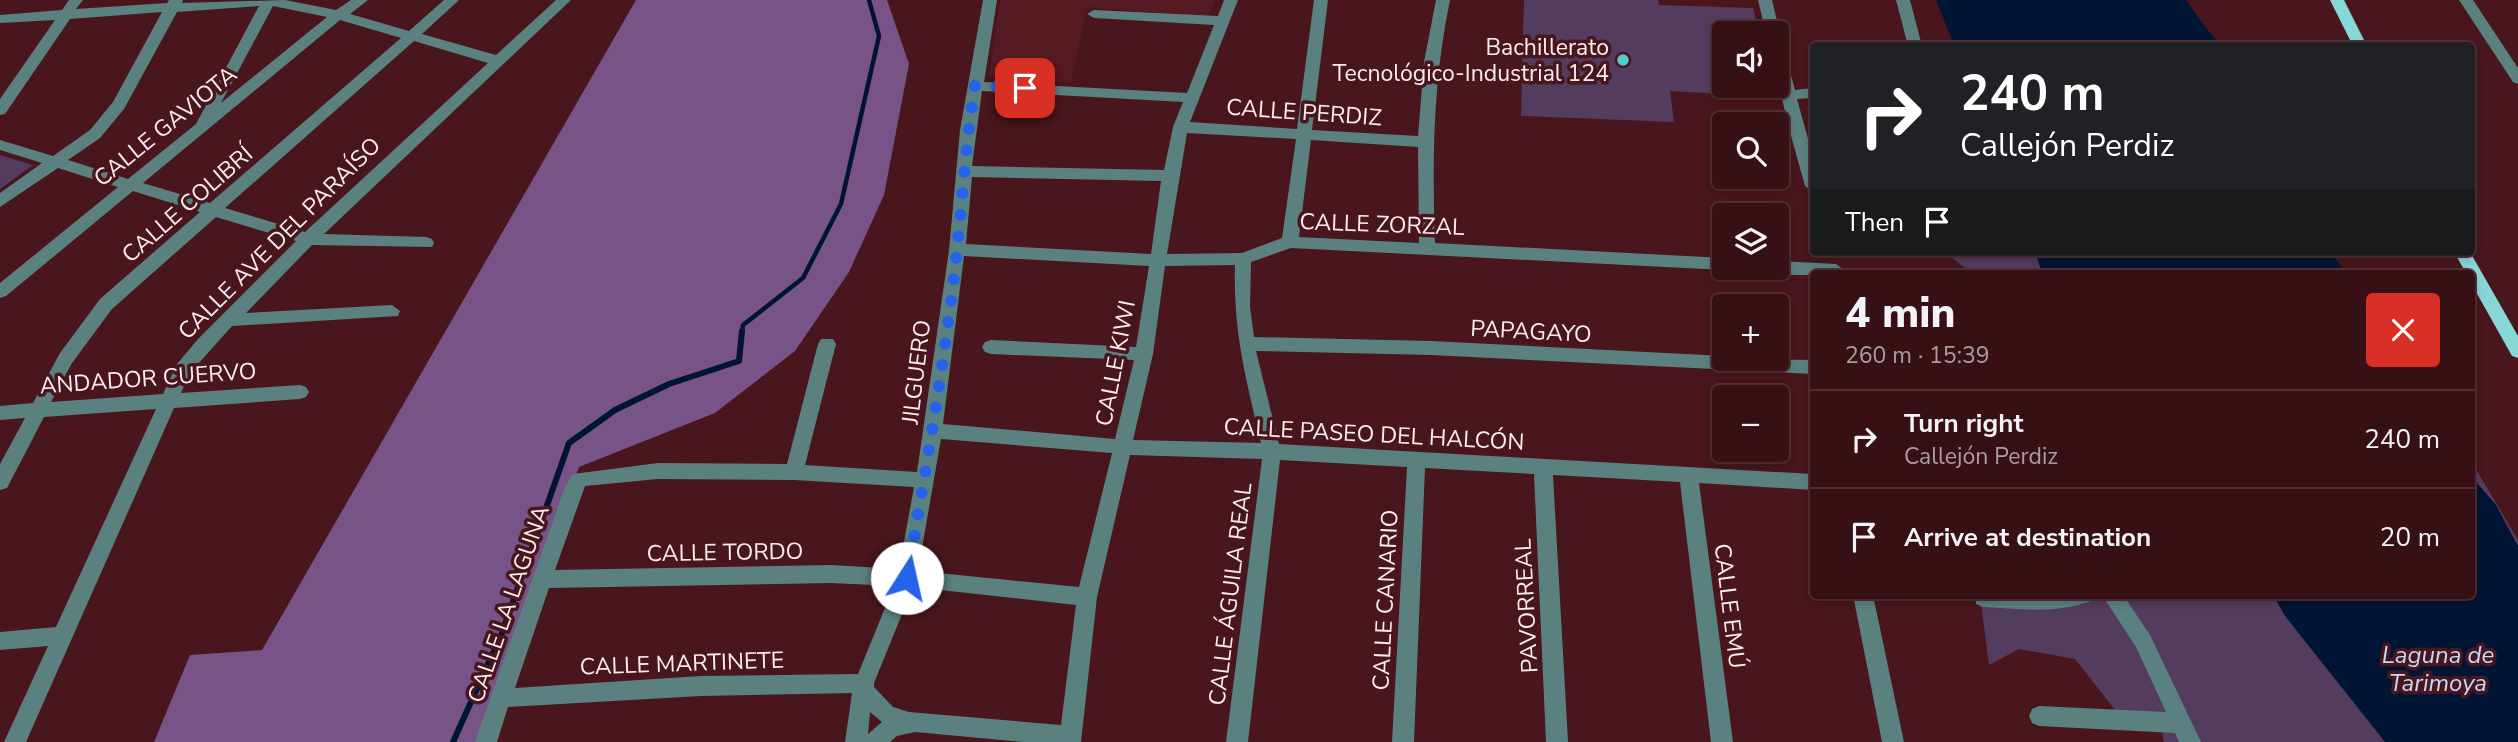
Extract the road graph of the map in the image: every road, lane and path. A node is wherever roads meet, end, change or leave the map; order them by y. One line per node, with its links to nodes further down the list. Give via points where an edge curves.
1 (76, 0): 15 (street)
2 (361, 0): 16 (street, CALLE GAVIOTA)
3 (452, 0): 21 (street, CALLE COLIBRÍ)
4 (990, 0): 26 (street, JILGUERO)
5 (1231, 0): 19 (street, CALLE KIWI)
6 (1321, 0): 34 (street)
7 (1443, 0): 35 (street, via 1429,71)
8 (1765, 0): 20 (street)
9 (1903, 0): 22 (street)
10 (2337, 0): 23 (main road)
11 (2466, 0): 25 (street)
12 (269, 1): 14 (street); 16 (street); 32 (street)
13 (560, 3): 24 (street, CALLE AVE DEL PARAÍSO)
14 (173, 4): 15 (street); 37 (street, via 119,105 95,134)
15 (66, 14): 18 (street); 31 (street)
16 (338, 15): 21 (street); 32 (street, CALLE GAVIOTA)
17 (1094, 15): 19 (street)
18 (0, 19)
19 (1221, 21): 29 (street, CALLE KIWI)
20 (1770, 21)
21 (414, 36): 24 (street); 43 (street, CALLE COLIBRÍ)
22 (1914, 42)
23 (2358, 42)
24 (499, 61): 44 (street, CALLE AVE DEL PARAÍSO)
25 (2518, 79)
26 (975, 86): 29 (street); 38 (street, JILGUERO)
27 (1810, 93): 28 (street)
28 (1789, 95)
29 (1193, 98): 33 (street, CALLE KIWI)
30 (1789, 98): 39 (street)
31 (0, 110)
32 (201, 126): 41 (street, CALLE GAVIOTA)
33 (1181, 127): 34 (street, CALLE PERDIZ); 40 (street, CALLE KIWI)
34 (1305, 135): 35 (street, CALLE PERDIZ); 45 (street)
35 (1424, 142): 47 (street)
36 (0, 145): 37 (street)
37 (58, 161): 41 (street); 42 (street)
38 (963, 171): 40 (street); 48 (street, JILGUERO)
39 (1810, 175)
40 (1170, 176): 50 (street, CALLE KIWI)
41 (127, 186): 43 (street); 55 (street, CALLE GAVIOTA)
42 (0, 201)
43 (215, 211): 44 (street); 66 (street, CALLE COLIBRÍ, via 106,304 66,358)
44 (308, 239): 46 (street); 57 (street, CALLE AVE DEL PARAÍSO)
45 (1290, 242): 47 (street, CALLE ZORZAL); 49 (street, CALLE ZORZAL)
46 (426, 243)
47 (1427, 248): 51 (street, CALLE ZORZAL)
48 (957, 250): 50 (street, CALLE ZORZAL); 68 (street, JILGUERO)
49 (1243, 259): 50 (street, CALLE ZORZAL); 59 (street)
50 (1158, 260): 62 (street, CALLE KIWI)
51 (1712, 263)
52 (1789, 268): 53 (street)
53 (1821, 270)
54 (2475, 275): 61 (main road)
55 (0, 292)
56 (392, 311): 57 (street)
57 (228, 320): 65 (street, CALLE AVE DEL PARAÍSO, via 183,369)
58 (827, 344): 73 (street)
59 (1246, 344): 63 (street, PAPAGAYO, via 1432,348); 70 (street)
60 (991, 346): 62 (street)
61 (2518, 351)
62 (1144, 354): 69 (street, CALLE KIWI)
63 (1810, 368)
64 (299, 392): 65 (street, ANDADOR CUERVO)
65 (168, 401): 66 (street, ANDADOR CUERVO); 85 (street, CALLE AVE DEL PARAÍSO)
66 (40, 410): 67 (street, ANDADOR CUERVO); 76 (street, CALLE COLIBRÍ)
67 (0, 413)
68 (933, 430): 69 (street, CALLE PASEO DEL HALCÓN); 75 (street, JILGUERO)
69 (1124, 447): 70 (street, CALLE PASEO DEL HALCÓN); 80 (street, CALLE KIWI)
70 (1272, 452): 71 (street, CALLE PASEO DEL HALCÓN); 97 (street, CALLE ÁGUILA REAL)
71 (1416, 461): 72 (street, CALLE PASEO DEL HALCÓN); 98 (street, CALLE CANARIO)
72 (1543, 467): 74 (street, CALLE PASEO DEL HALCÓN); 99 (street, PAVORREAL)
73 (794, 471): 75 (street); 79 (street, CALLE LA LAGUNA, via 658,471 583,478 577,481)
74 (1689, 476): 77 (street, CALLE PASEO DEL HALCÓN); 100 (street, CALLE EMÚ)
75 (924, 480): 78 (street, JILGUERO)
76 (0, 482)
77 (1810, 482)
78 (907, 578): 79 (street, CALLE TORDO); 80 (street, CALLE TORDO); 87 (street, JILGUERO)
79 (543, 579): 88 (street, CALLE LA LAGUNA)
80 (1087, 597): 92 (street, CALLE KIWI)
81 (1864, 599): 101 (street)
82 (2000, 599): 83 (street)
83 (2064, 599)
84 (2115, 599): 91 (street, via 2143,641)
85 (63, 636): 86 (street); 93 (street, CALLE AVE DEL PARAÍSO)
86 (0, 641)
87 (864, 687): 88 (street, CALLE MARTINETE, via 701,686); 90 (street, via 886,714); 95 (street, JILGUERO)
88 (502, 698): 94 (street, CALLE LA LAGUNA)
89 (2039, 716): 91 (street)
90 (918, 722): 92 (street); 96 (street, via 892,727)
91 (2186, 733)
92 (1070, 739)
93 (15, 742)
94 (486, 742)
95 (856, 742)
96 (874, 742)
97 (1237, 742)
98 (1403, 742)
99 (1558, 742)
100 (1722, 742)
101 (1893, 742)

